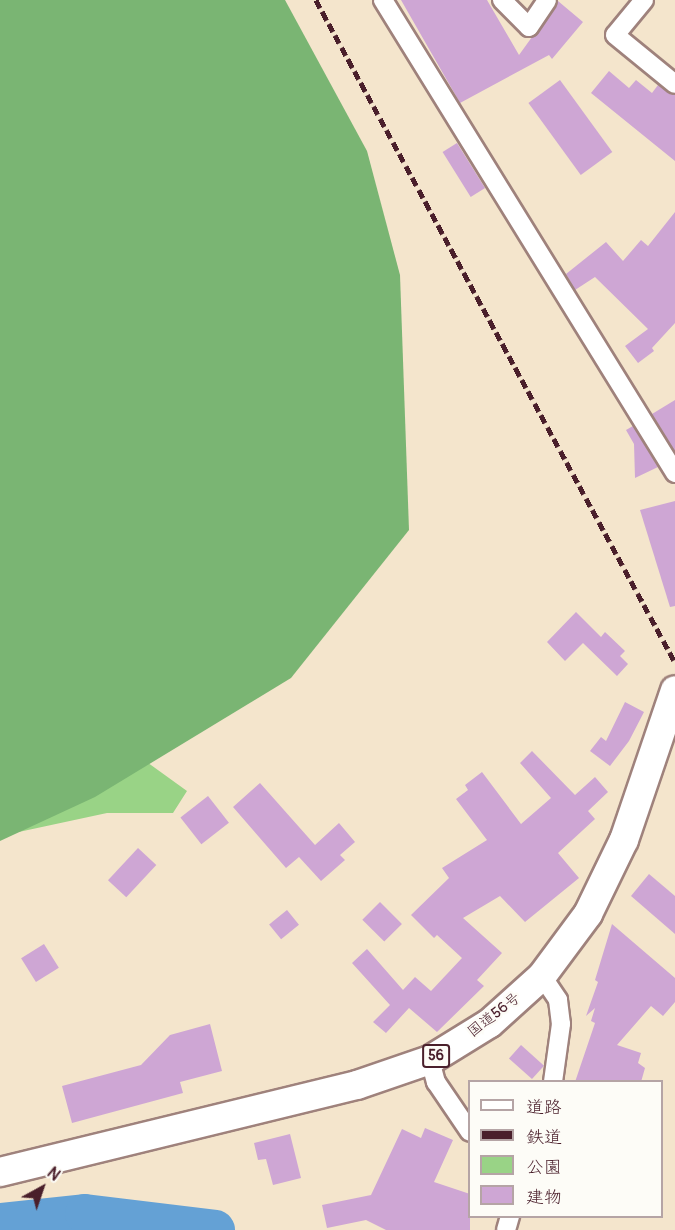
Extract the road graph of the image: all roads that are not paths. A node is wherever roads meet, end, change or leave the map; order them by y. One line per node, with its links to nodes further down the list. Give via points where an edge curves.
1 (384, 0): 6 (street)
2 (502, 0): 3 (street, via 529,27)
3 (547, 0)
4 (644, 0): 5 (street, via 615,35)
5 (675, 84)
6 (675, 472)
7 (675, 690): 8 (highway, 国道56号 / 56, via 624,840 588,914)
8 (543, 976): 9 (highway, 国道56号 / 56, via 490,1023); 10 (street, via 558,1000 561,1024)
9 (430, 1060): 11 (street, via 436,1082); 12 (highway, 国道56号 / 56, via 357,1085)
10 (553, 1080)
11 (468, 1129)
12 (0, 1172)

